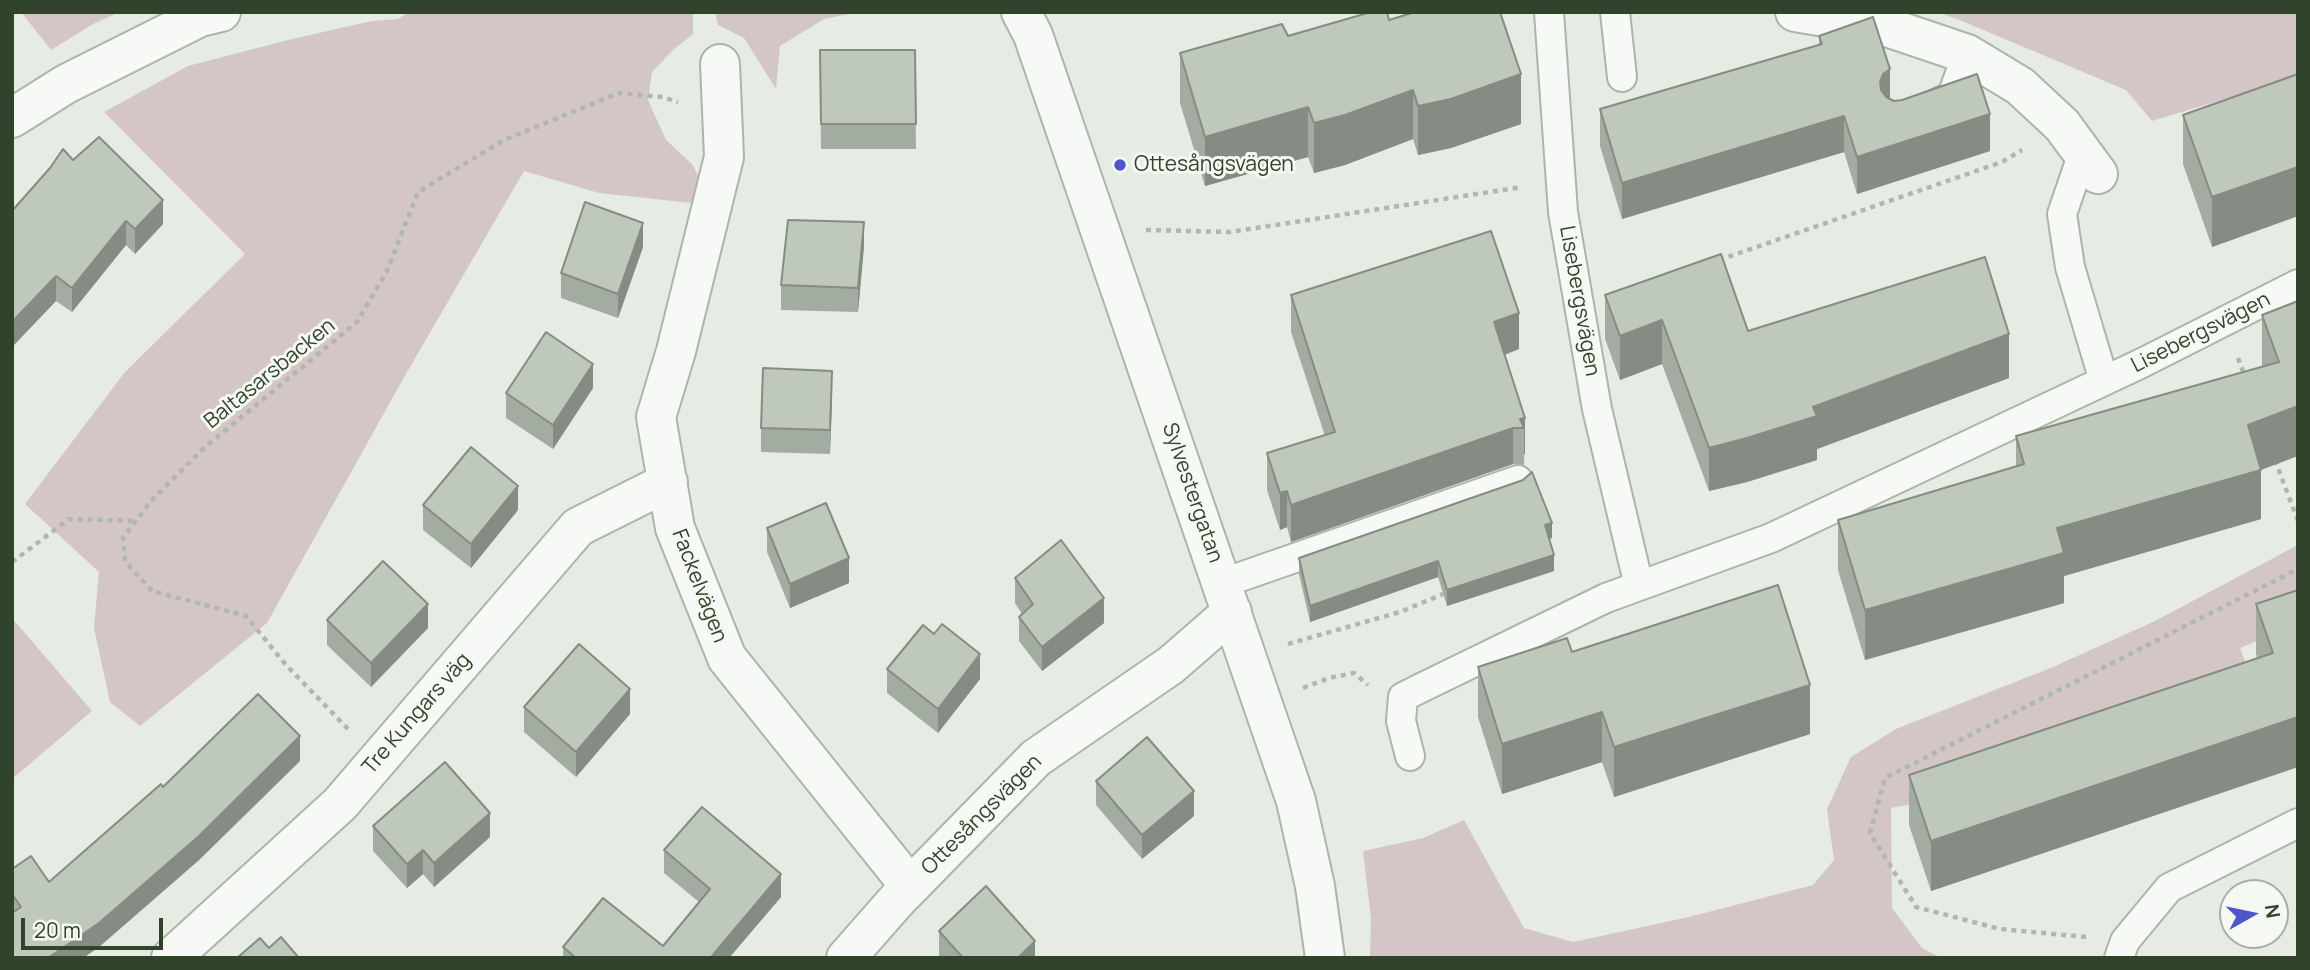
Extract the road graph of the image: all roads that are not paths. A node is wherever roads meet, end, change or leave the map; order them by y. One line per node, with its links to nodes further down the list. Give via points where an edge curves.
1 (221, 12): 10 (street, via 200,17 66,84)
2 (1549, 12): 16 (lane, Lisebergsvägen, via 1563,212 1593,301 1597,409)
3 (1615, 12): 8 (lane)
4 (1795, 12): 6 (street, via 1890,27)
5 (1027, 24): 17 (street, Sylvestergatan)
6 (1967, 54): 9 (lane, via 1952,96); 11 (street, via 2020,86)
7 (720, 64): 15 (street, Fackelvägen, via 724,157 656,417)
8 (1622, 77)
9 (1908, 116)
10 (12, 118)
11 (2081, 150): 13 (lane, Lisebergsvägen, via 2062,214 2070,267)
12 (2298, 284): 13 (lane, Lisebergsvägen)
13 (2104, 381): 16 (lane, Lisebergsvägen, via 1772,538)
14 (1518, 480): 17 (lane)
15 (667, 482): 20 (street, Fackelvägen, via 675,527 727,658); 23 (street, Tre Kungars väg, via 578,527 340,804)
16 (1639, 586): 18 (lane, Lisebergsvägen, via 1403,698 1401,721)
17 (1227, 598): 20 (street, Ottesångsvägen, via 1171,664 1036,758); 24 (street, Sylvestergatan, via 1297,801)
18 (1410, 756)
19 (2298, 823): 21 (lane, via 2169,888)
20 (910, 886): 22 (street, Ottesångsvägen)
21 (2122, 949)
22 (850, 956)
23 (170, 958)
24 (1325, 958)

